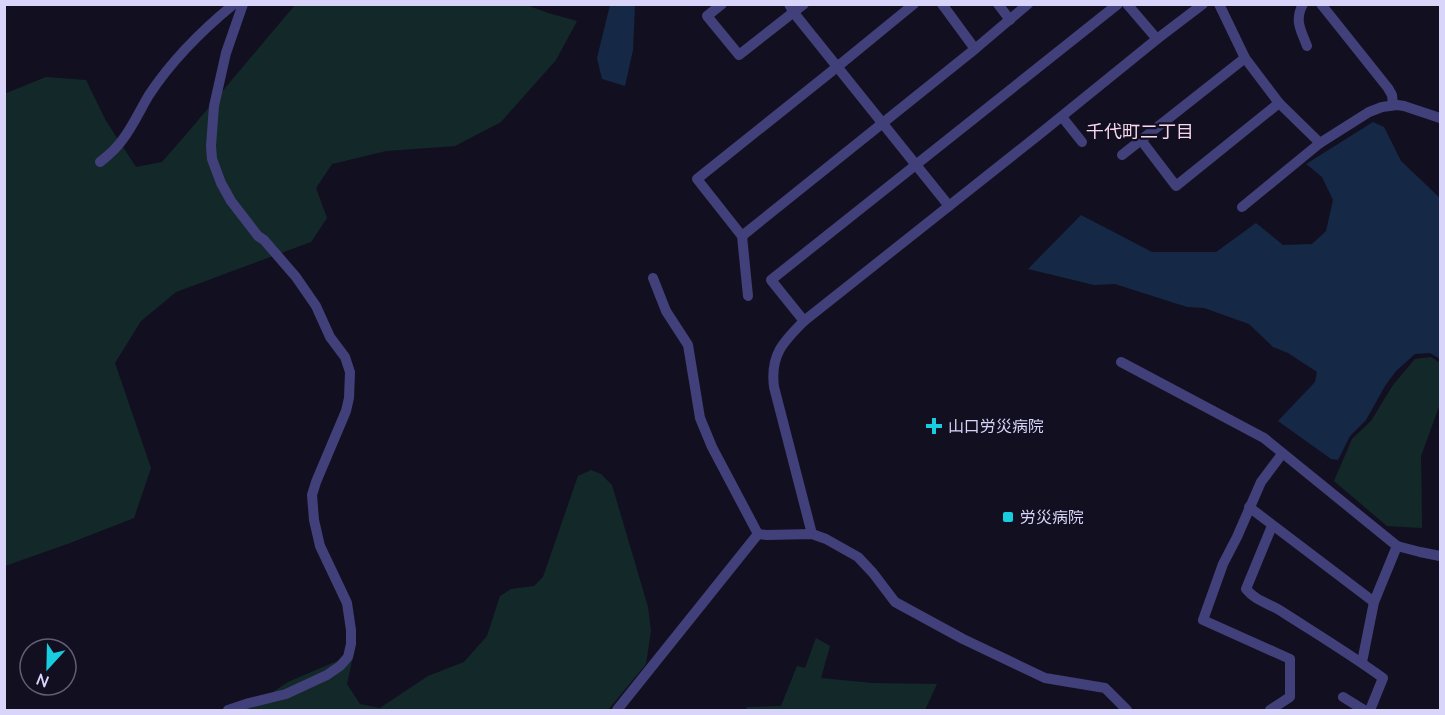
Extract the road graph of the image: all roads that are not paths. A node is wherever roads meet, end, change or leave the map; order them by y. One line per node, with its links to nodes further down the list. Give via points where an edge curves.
1 (234, 4): 31 (street, via 174,61 124,139)
2 (243, 4): 50 (street, via 214,106 212,159 231,201 316,306 350,372 346,411 312,495 320,546 347,603 351,645 348,657 327,675 286,694)
3 (722, 4): 15 (street, via 707,16 739,55)
4 (804, 4): 15 (street)
5 (914, 4): 21 (street)
6 (942, 4): 19 (street)
7 (998, 4): 16 (street)
8 (1028, 4): 16 (street)
9 (1118, 4): 32 (street)
10 (1127, 4): 17 (street)
11 (1203, 4): 17 (street)
12 (1219, 4): 20 (street)
13 (1303, 4): 18 (street, via 1298,16)
14 (1320, 4): 23 (street, via 1388,88)
15 (791, 9): 21 (street)
16 (1010, 20): 19 (street)
17 (1157, 39): 24 (street)
18 (1307, 46)
19 (975, 49): 26 (street)
20 (1245, 58): 22 (street); 27 (street)
21 (837, 67): 26 (street); 35 (street, via 697,179)
22 (1279, 103): 27 (street, via 1176,186); 29 (street)
23 (1393, 105): 25 (street); 29 (street, via 1370,112)
24 (1062, 117): 28 (street); 33 (street)
25 (1440, 118)
26 (881, 123): 32 (street); 35 (street)
27 (1141, 140): 30 (street)
28 (1082, 142)
29 (1320, 143): 34 (street)
30 (1122, 155)
31 (100, 162)
32 (915, 165): 33 (street); 38 (street, via 771,280)
33 (949, 206): 38 (street)
34 (1242, 207)
35 (742, 236): 37 (street)
36 (653, 278): 43 (street, via 666,311 688,345 700,418)
37 (748, 296)
38 (804, 321): 44 (street, via 778,351 772,375)
39 (1121, 362): 40 (street, via 1264,438)
40 (1282, 454): 41 (street, via 1261,482); 45 (street)
41 (1249, 507): 42 (street); 53 (street, via 1203,620 1290,659 1290,698)
42 (1272, 526): 47 (street); 48 (street, via 1246,589 1254,598)
43 (758, 534): 44 (street); 51 (street)
44 (812, 534): 52 (street, via 858,557 895,602 1045,678 1105,688)
45 (1397, 546): 46 (street); 47 (street)
46 (1440, 556)
47 (1374, 602): 48 (street)
48 (1362, 662): 55 (street, via 1383,678)
49 (1343, 697): 54 (street)
50 (228, 711)
51 (617, 711)
52 (1127, 711)
53 (1270, 711)
54 (1364, 711)
55 (1370, 711)

